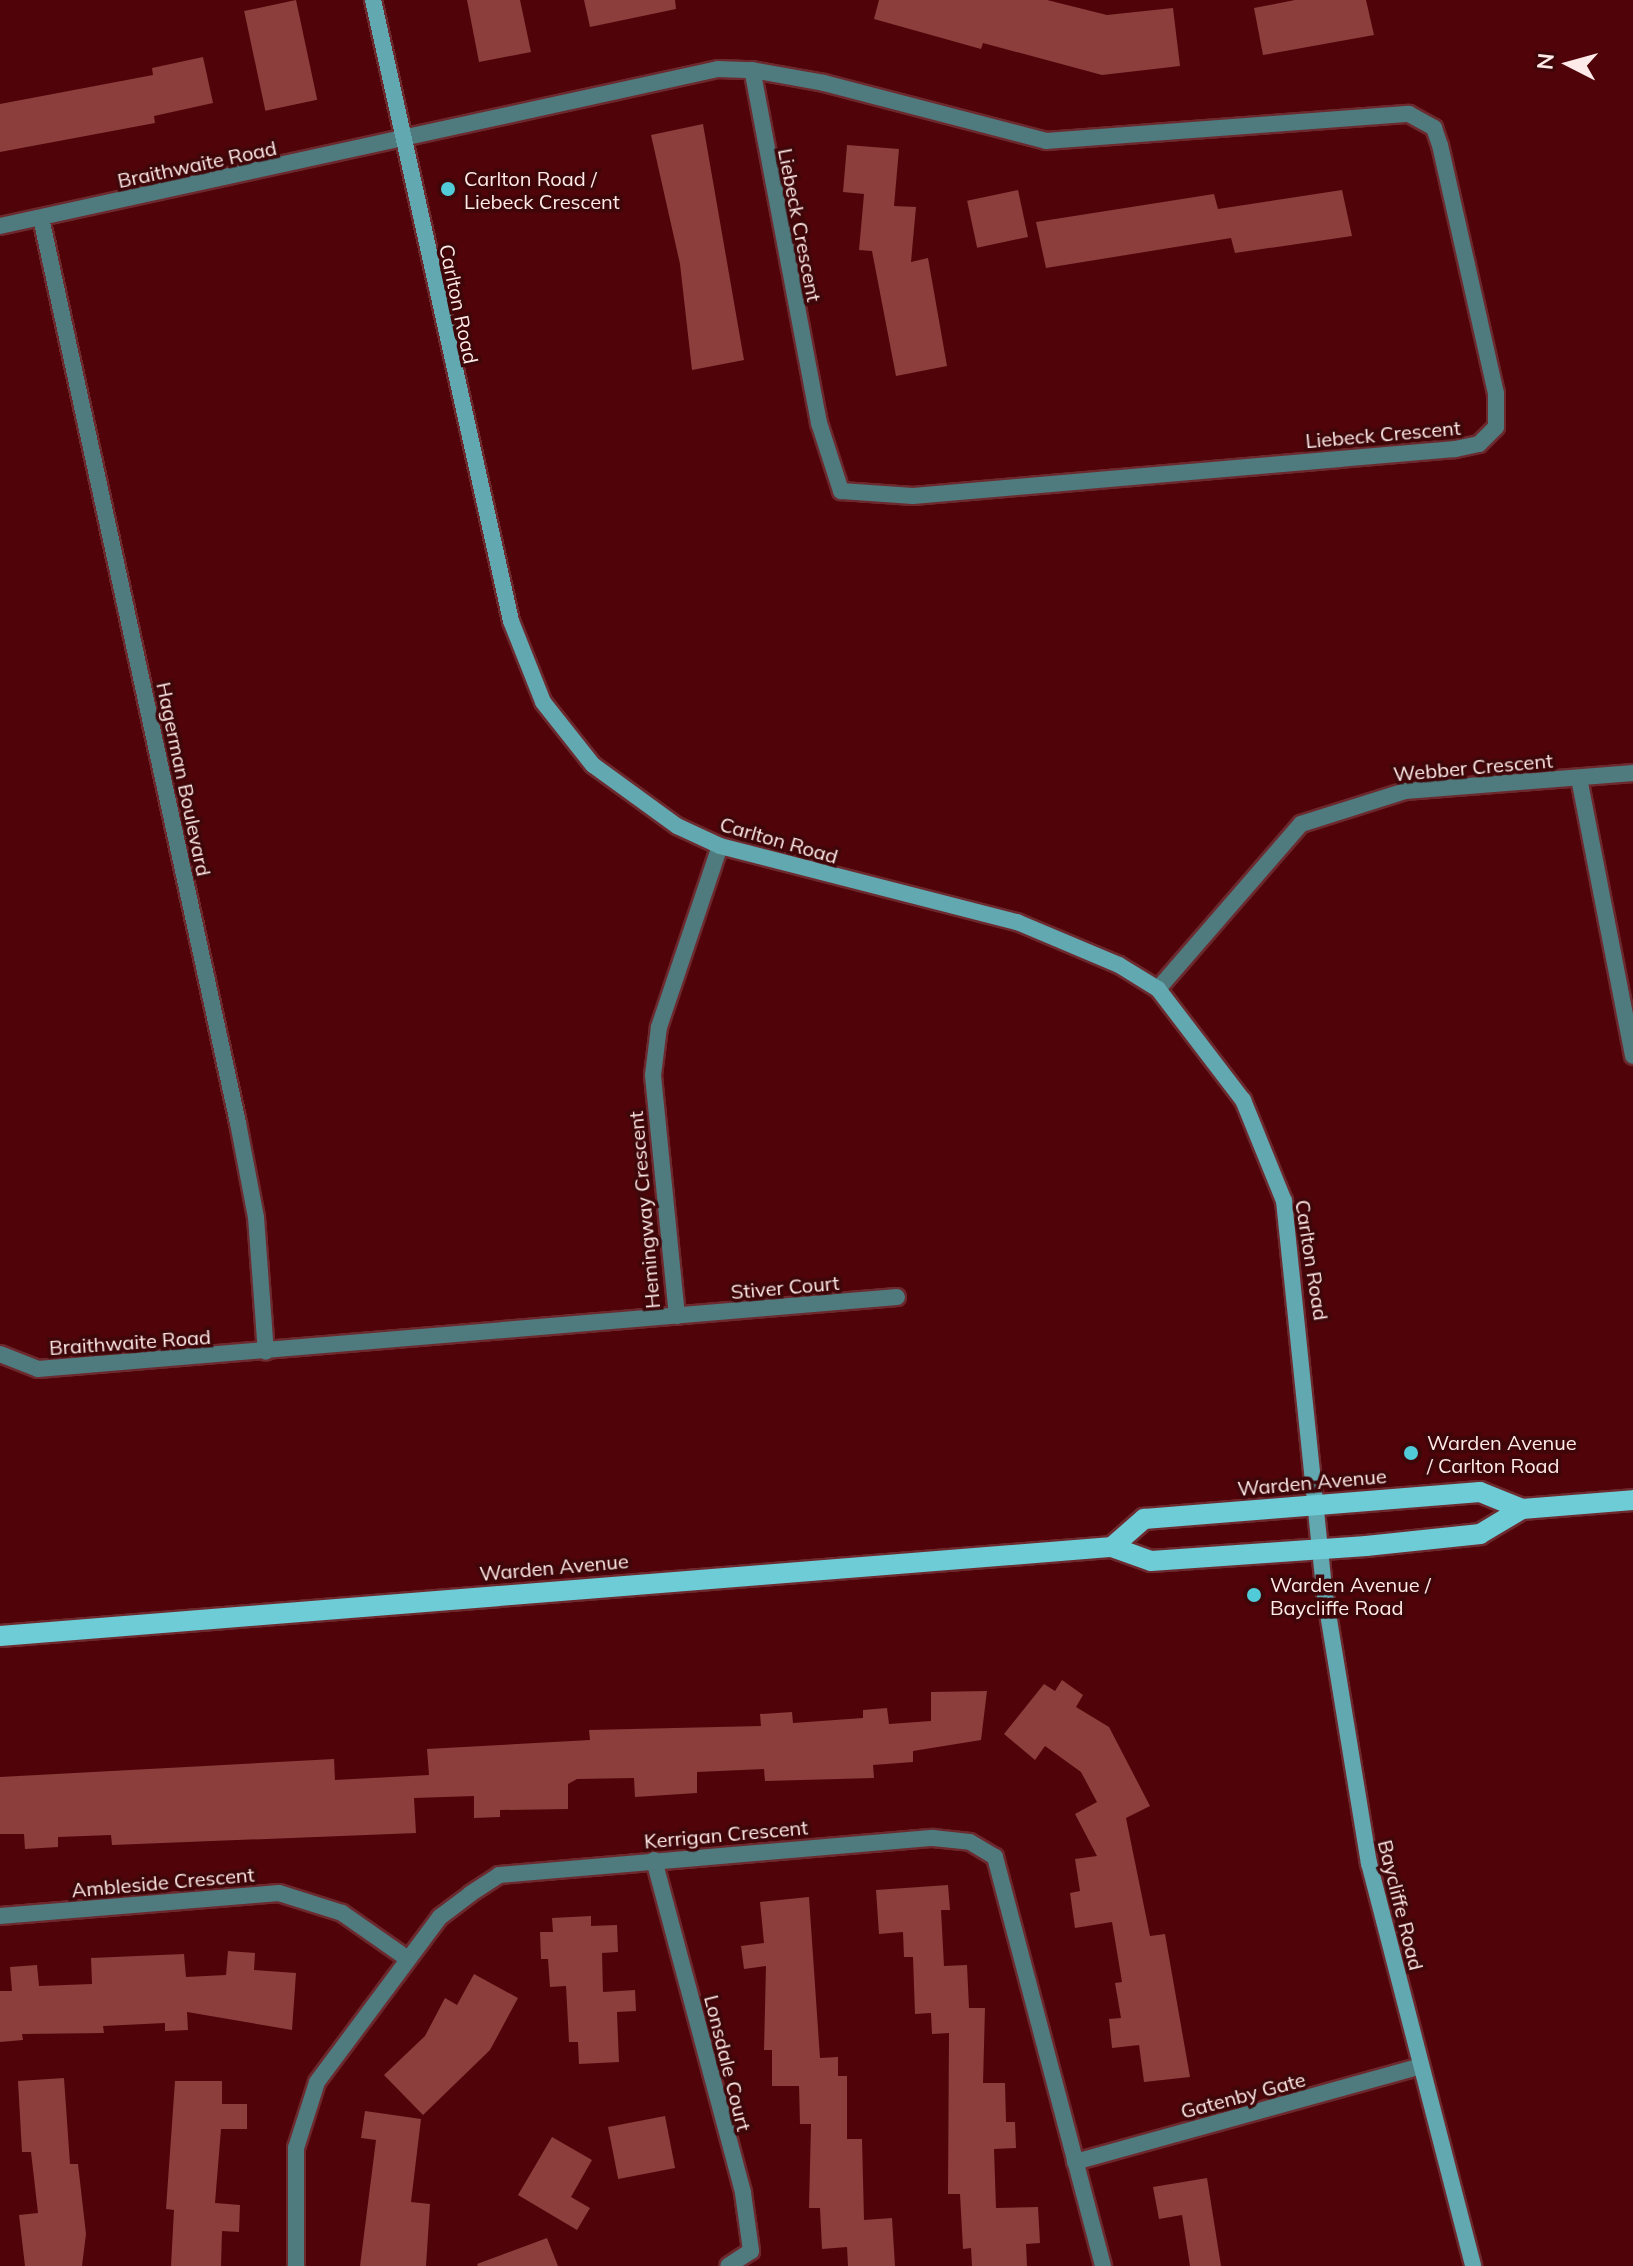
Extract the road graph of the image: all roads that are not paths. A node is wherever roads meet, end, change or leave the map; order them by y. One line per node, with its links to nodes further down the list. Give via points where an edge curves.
1 (373, 0): 3 (main road, Carlton Road)
2 (752, 70): 2 (street, Liebeck Crescent, via 819,423 841,491 913,496 1455,449 1479,444 1496,427 1496,393 1440,145 1434,128 1409,114 1046,141); 3 (street, Liebeck Crescent, via 718,69)
3 (403, 141): 4 (street, Braithwaite Road); 8 (main road, Carlton Road, via 522,657 543,702 617,788)
4 (41, 218): 5 (street, Braithwaite Road); 13 (street, Hagerman Boulevard, via 241,1138 256,1217)
5 (0, 226)
6 (1633, 773): 7 (street, Webber Crescent)
7 (1579, 778): 9 (street, Webber Crescent, via 1391,793 1301,824); 10 (street)
8 (720, 846): 9 (main road, Carlton Road, via 1017,922 1079,945); 12 (street, Hemingway Crescent, via 659,1027 653,1075)
9 (1158, 989): 16 (main road, Carlton Road, via 1221,1063 1274,1165 1302,1323)
10 (1633, 1056)
11 (897, 1297): 12 (street, Stiver Court)
12 (677, 1316): 13 (street, Hemingway Crescent)
13 (266, 1352): 14 (street, Braithwaite Road, via 38,1369)
14 (0, 1354)
15 (1633, 1500): 17 (main road, Warden Avenue)
16 (1319, 1504): 17 (main road, Warden Avenue, via 1480,1492); 18 (main road, Warden Avenue, via 1144,1519); 19 (main road, Carlton Road)
17 (1522, 1509): 19 (main road, Warden Avenue, via 1480,1534)
18 (1112, 1547): 19 (main road, Warden Avenue, via 1151,1561); 20 (main road, Warden Avenue)
19 (1322, 1547): 24 (main road, Baycliffe Road, via 1345,1739)
20 (0, 1636)
21 (654, 1860): 23 (street, Kerrigan Crescent, via 499,1875 440,1917); 25 (street, Kerrigan Crescent, via 933,1838 970,1842 995,1857); 27 (street, Lonsdale Court, via 743,2193 751,2251)
22 (0, 1916): 23 (street, Ambleside Crescent, via 279,1893 342,1913)
23 (408, 1959): 26 (street, Kerrigan Crescent, via 331,2057 305,2111 296,2148)
24 (1421, 2066): 25 (street, Gatenby Gate); 29 (main road, Baycliffe Road)
25 (1075, 2162): 28 (street, Kerrigan Crescent)
26 (296, 2266)
27 (728, 2266)
28 (1103, 2266)
29 (1473, 2266)

